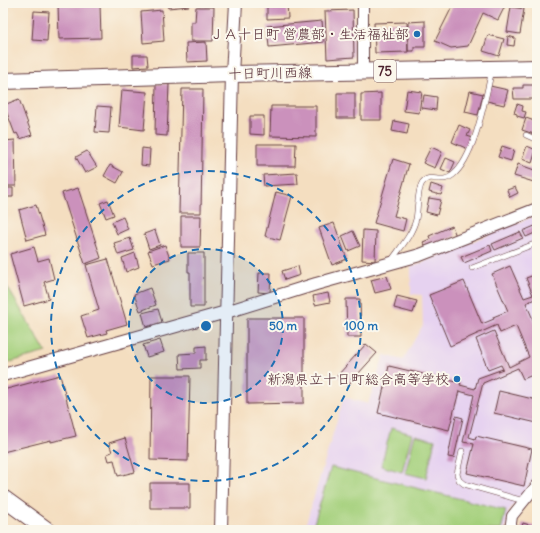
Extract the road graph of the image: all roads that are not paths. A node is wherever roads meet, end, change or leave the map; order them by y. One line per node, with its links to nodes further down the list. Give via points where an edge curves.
1 (236, 3): 6 (street)
2 (363, 3): 5 (street)
3 (537, 68): 4 (main road, 十日町川西線 / 75)
4 (492, 69): 5 (main road, 十日町川西線 / 75); 12 (lane, via 471,149 459,170 451,176 444,180 426,179 421,185 412,231)
5 (363, 72): 6 (main road, 十日町川西線 / 75)
6 (232, 74): 7 (main road, 十日町川西線 / 75); 14 (street)
7 (3, 81)
8 (526, 135): 9 (lane)
9 (537, 140)
10 (537, 209): 12 (street, via 420,255)
11 (537, 243): 13 (lane)
12 (389, 264): 14 (street)
13 (472, 268)
14 (226, 312): 15 (street); 21 (street)
15 (3, 375)
16 (462, 451): 19 (lane, via 457,474 459,480 464,484)
17 (537, 485): 19 (street)
18 (3, 498): 20 (main road)
19 (524, 501): 22 (street, via 512,516)
20 (47, 530)
21 (221, 530)
22 (510, 530)

